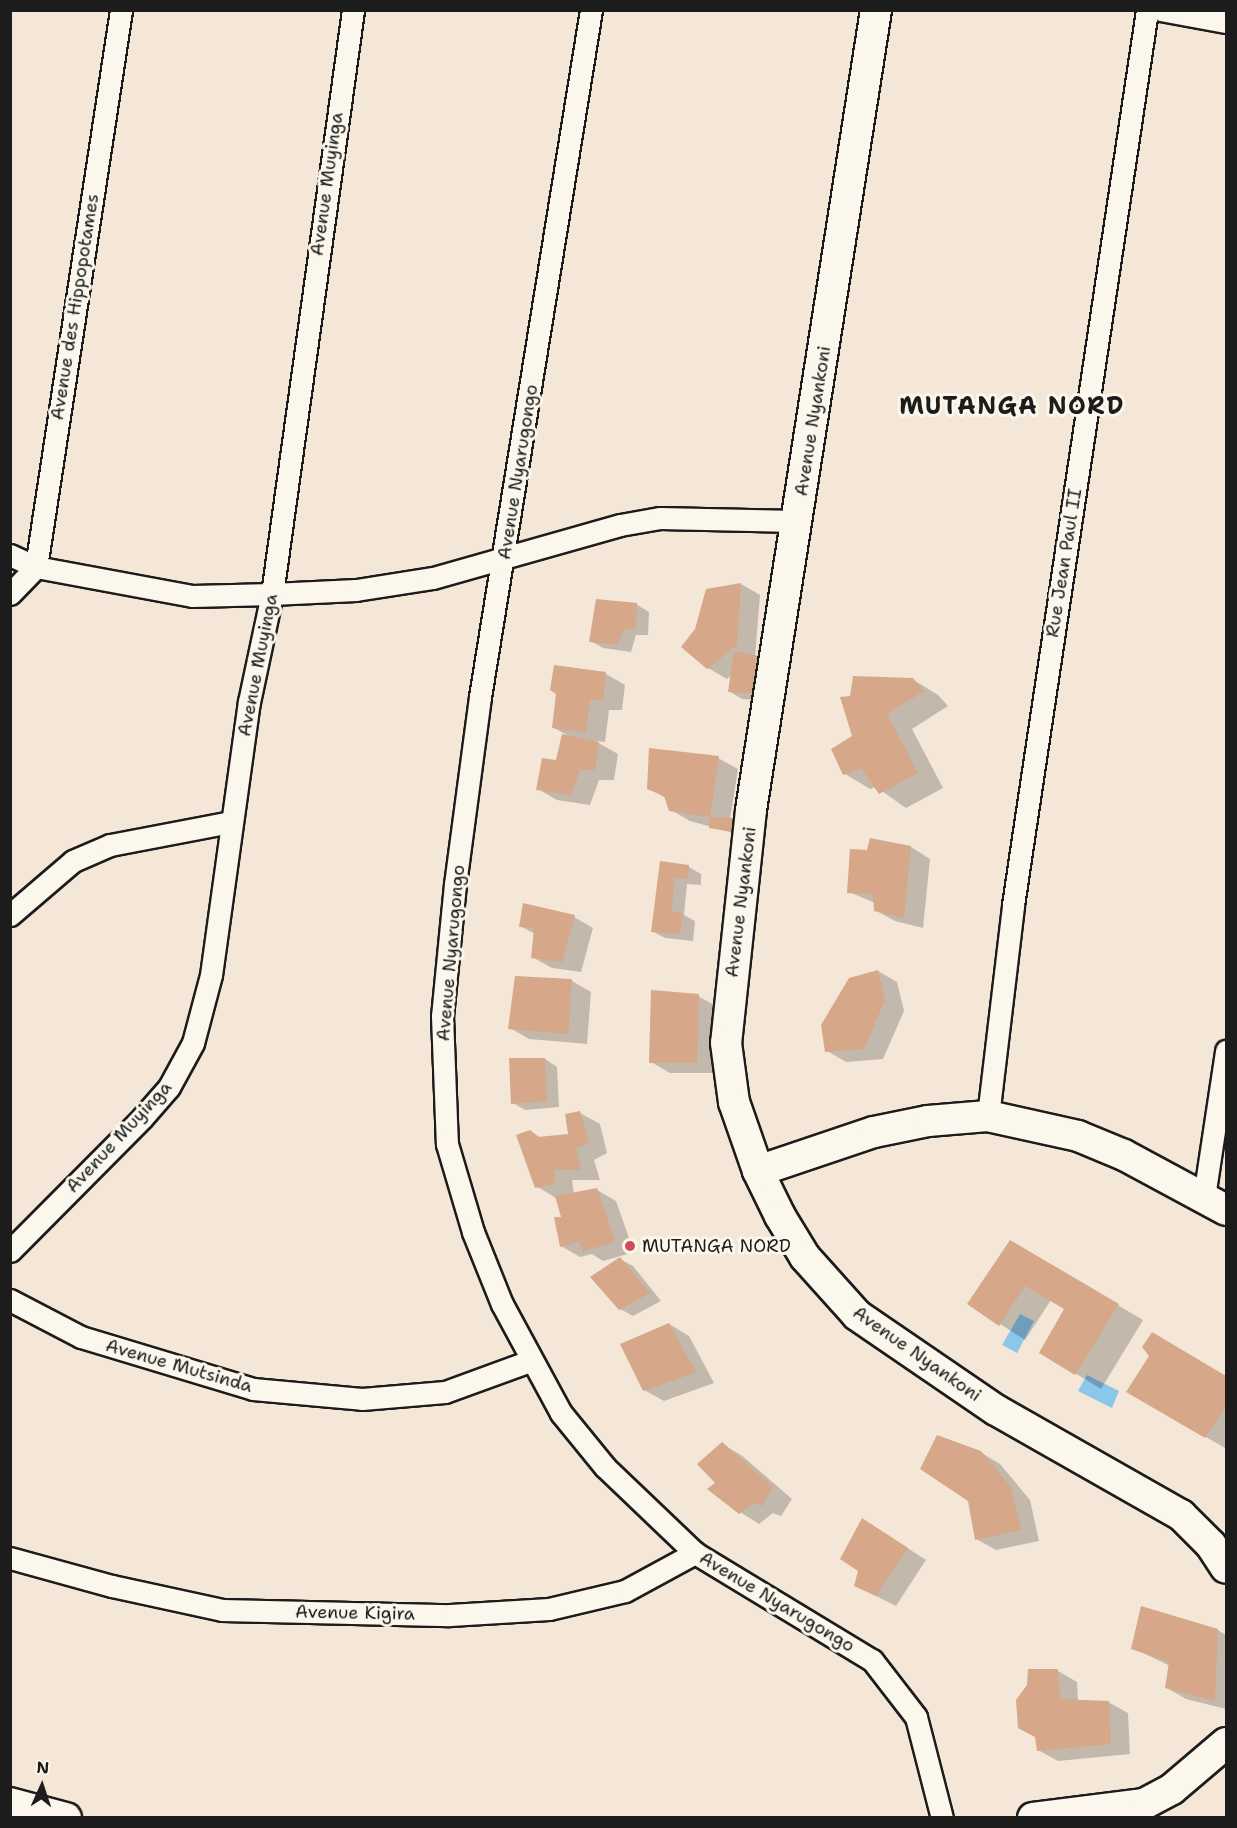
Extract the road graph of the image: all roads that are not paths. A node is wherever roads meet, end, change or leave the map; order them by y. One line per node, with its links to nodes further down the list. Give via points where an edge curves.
1 (122, 10): 11 (street, Avenue des Hippopotames)
2 (353, 10): 13 (street, Avenue Muyinga)
3 (591, 10): 10 (street, Avenue Nyarugongo)
4 (876, 10): 8 (street, Avenue Nyankoni)
5 (1147, 10): 17 (street, Rue Jean Paul II, via 1013,904)
6 (1161, 10): 7 (street)
7 (1227, 22)
8 (796, 521): 10 (street, via 660,518 620,525); 18 (street, Avenue Nyankoni, via 751,810 726,1043 734,1102)
9 (10, 555): 11 (street)
10 (504, 560): 13 (street, via 433,578 356,590); 22 (street, Avenue Nyarugongo, via 480,697 455,884 443,1039 447,1144 473,1232 501,1304)
11 (36, 567): 12 (street); 13 (street, via 192,596)
12 (10, 594)
13 (272, 594): 14 (street, Avenue Muyinga, via 249,702)
14 (231, 822): 15 (street, via 110,845 74,861); 20 (street, Avenue Muyinga, via 211,975 193,1042 169,1087 156,1102)
15 (10, 915)
16 (1227, 1052): 19 (street)
17 (988, 1116): 18 (street, via 928,1121 873,1132); 19 (street, via 1078,1136 1124,1155)
18 (758, 1171): 25 (street, Avenue Nyankoni, via 805,1257 857,1315 996,1410 1181,1515)
19 (1215, 1204)
20 (10, 1251)
21 (10, 1300): 22 (street, Avenue Mutsinda, via 81,1337 254,1389 362,1399 445,1392)
22 (530, 1361): 23 (street, Avenue Nyarugongo, via 561,1413 605,1467)
23 (695, 1553): 24 (street, Avenue Kigira, via 625,1591 549,1609 450,1615 222,1610 111,1586); 29 (street, Avenue Nyarugongo, via 872,1660 916,1717)
24 (10, 1558)
25 (1227, 1568)
26 (1227, 1743): 30 (street, via 1172,1789 1144,1804)
27 (10, 1803): 28 (street)
28 (66, 1818)
29 (942, 1818)
30 (1033, 1818)

